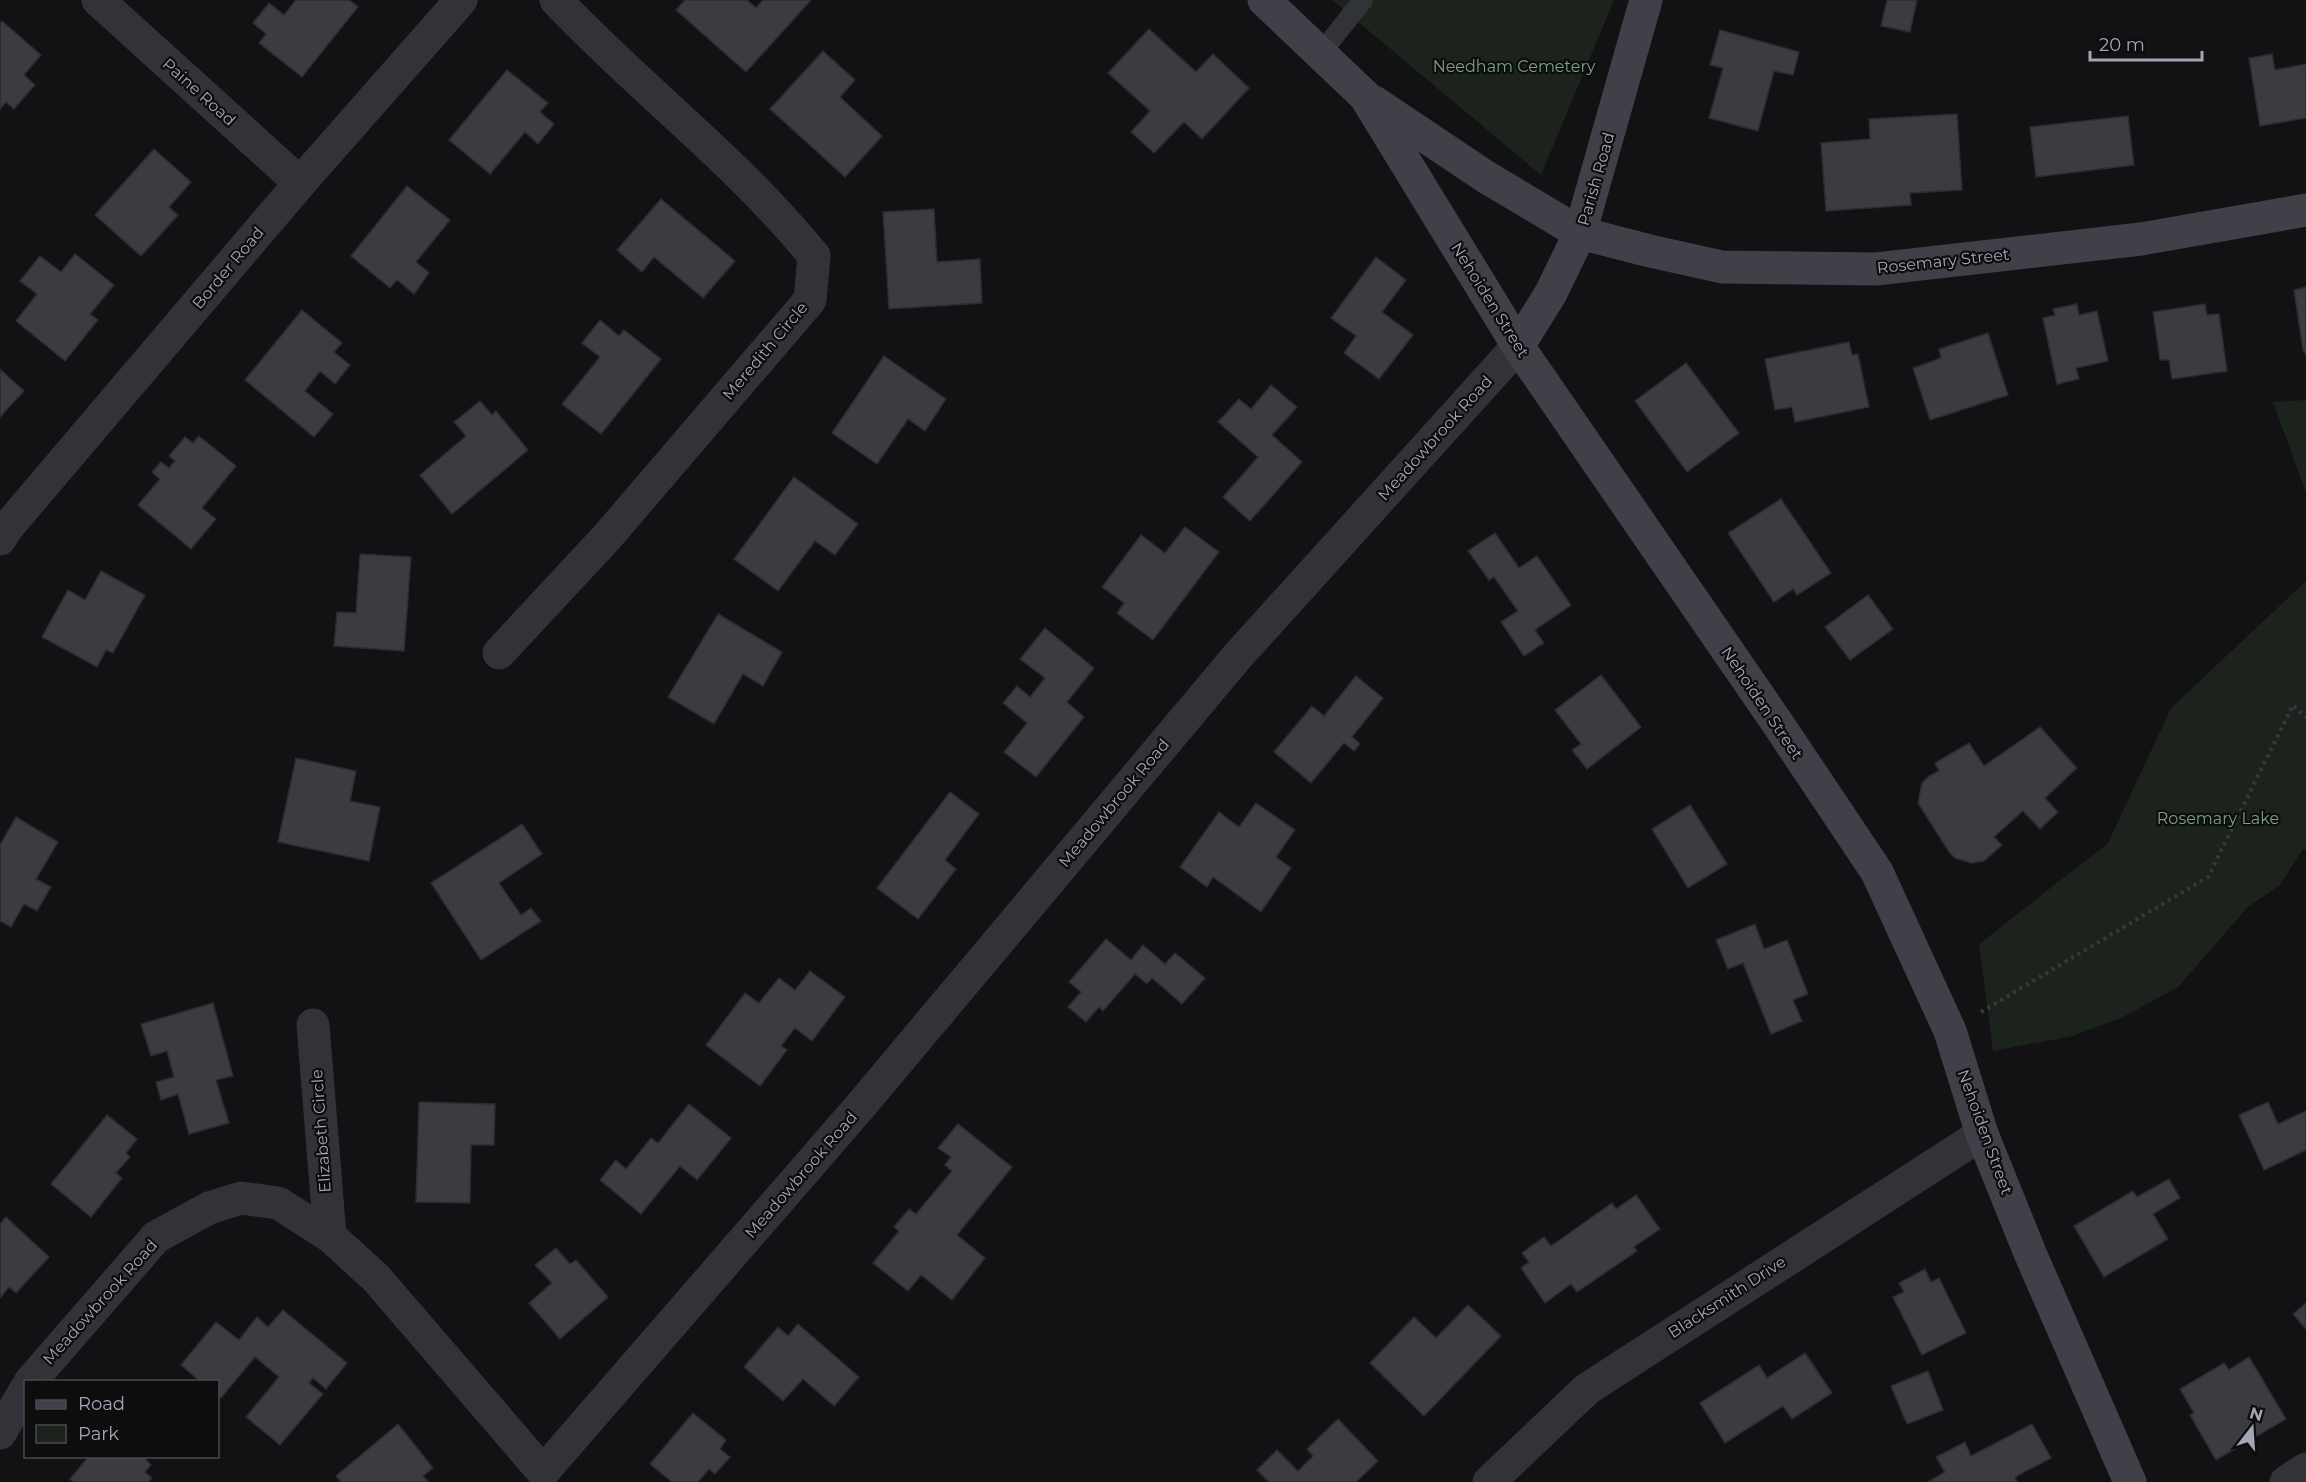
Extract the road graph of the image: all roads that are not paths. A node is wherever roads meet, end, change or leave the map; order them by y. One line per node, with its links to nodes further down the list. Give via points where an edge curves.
1 (98, 0): 9 (street, Paine Road)
2 (461, 0): 9 (street, Border Road)
3 (556, 0): 14 (street, Meredith Circle, via 700,137 814,256 810,300 607,537)
4 (1264, 0): 7 (street, Nehoiden Street)
5 (1363, 0): 7 (lane)
6 (1646, 0): 11 (street, Parish Road)
7 (1321, 53): 8 (street, Nehoiden Street)
8 (1365, 96): 11 (street, Rosemary Street, via 1486,177); 12 (street, Nehoiden Street)
9 (300, 183): 13 (street, Border Road)
10 (2306, 210): 11 (street, Rosemary Street, via 2141,239 1876,268 1722,267)
11 (1580, 233): 12 (street, Parish Road, via 1551,293)
12 (1518, 346): 16 (street, Nehoiden Street, via 1877,872 1950,1031); 22 (street, Meadowbrook Road, via 1236,658)
13 (0, 539)
14 (499, 653)
15 (313, 1025): 17 (street, Elizabeth Circle)
16 (1982, 1134): 23 (street, Blacksmith Drive, via 1587,1389); 24 (street, Nehoiden Street)
17 (330, 1236): 18 (street, Meadowbrook Road, via 278,1203 241,1198 209,1208 156,1237); 22 (street, Meadowbrook Road, via 375,1278)
18 (32, 1380)
19 (24, 1392): 20 (street)
20 (0, 1433)
21 (2306, 1469): 25 (street)
22 (547, 1477)
23 (1489, 1482)
24 (2130, 1482)
25 (2286, 1482)

